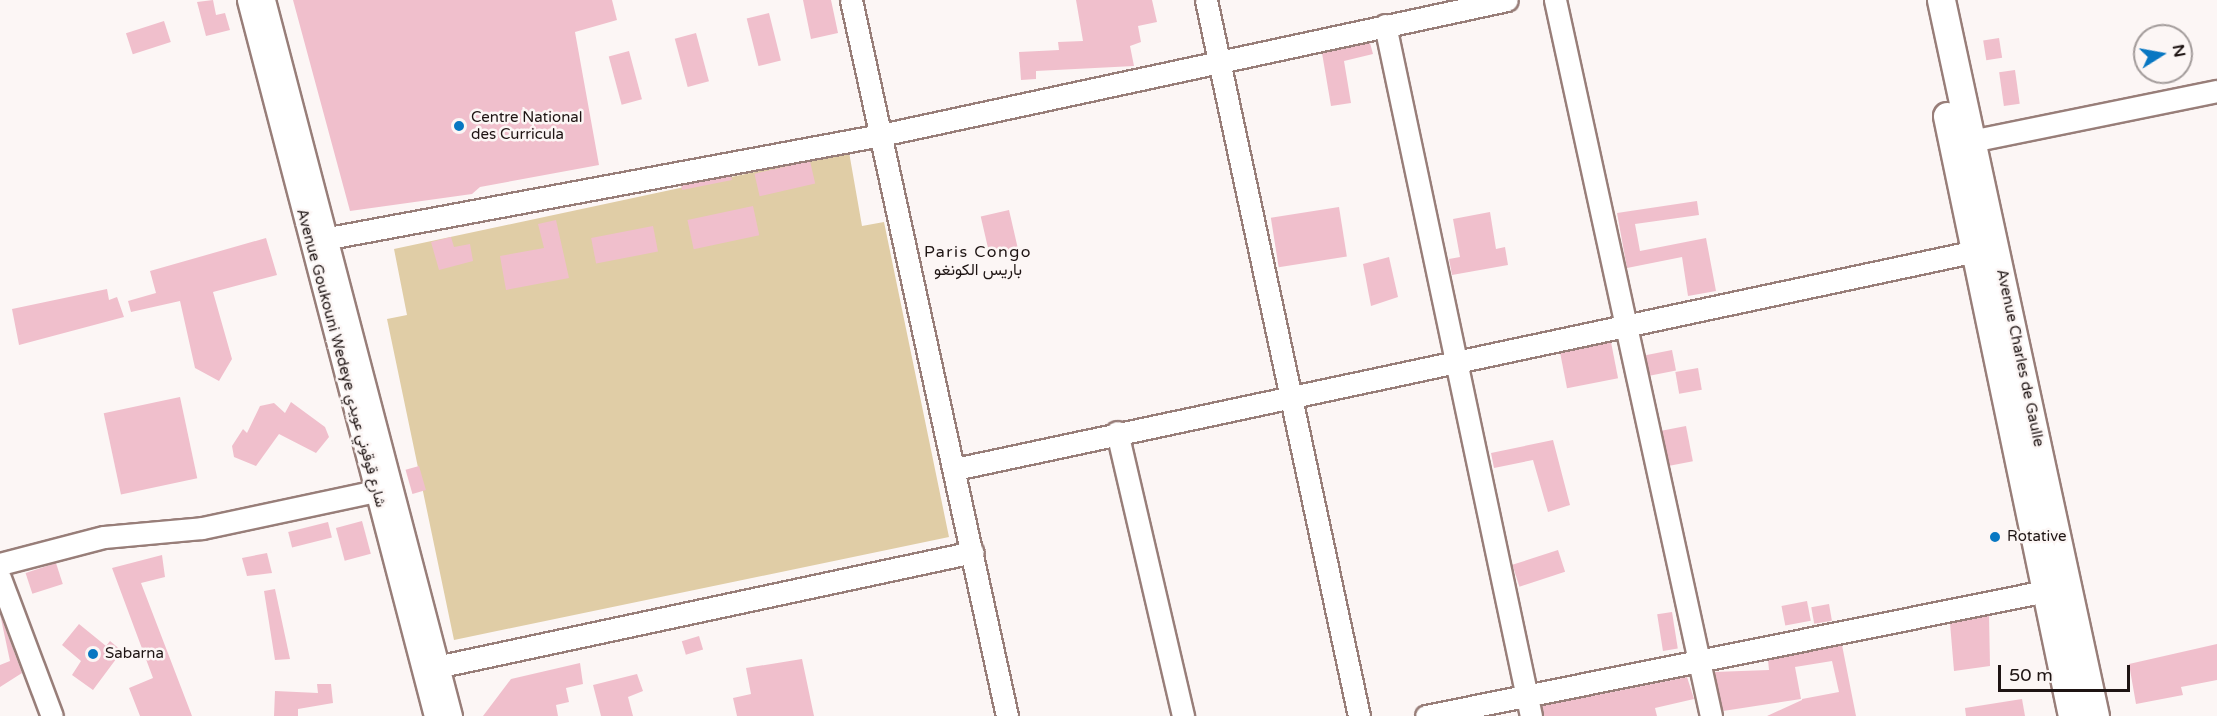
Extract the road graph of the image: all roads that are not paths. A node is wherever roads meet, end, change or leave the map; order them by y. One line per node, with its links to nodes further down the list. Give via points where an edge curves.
1 (248, 0): 21 (street, Avenue Goukouni Wedeye شارع قوقوني عويدي)
2 (264, 0): 14 (street, Avenue Goukouni Wedeye شارع قوقوني عويدي)
3 (851, 0): 12 (street)
4 (1206, 0): 10 (street)
5 (1507, 0): 9 (street)
6 (1555, 0): 16 (street)
7 (1923, 0): 15 (main road, Avenue Charles de Gaulle)
8 (1941, 0): 13 (main road, Avenue Charles de Gaulle)
9 (1385, 25): 10 (street); 17 (street)
10 (1219, 60): 12 (street); 18 (street)
11 (2217, 91): 13 (street)
12 (881, 135): 14 (street); 20 (street)
13 (1971, 141): 15 (main road, Avenue Charles de Gaulle)
14 (329, 238): 27 (street, Avenue Goukouni Wedeye شارع قوقوني عويدي)
15 (1986, 249): 16 (street); 25 (main road, Avenue Charles de Gaulle)
16 (1627, 324): 17 (street); 26 (street)
17 (1455, 361): 18 (street); 28 (street)
18 (1293, 393): 19 (street); 34 (street)
19 (1118, 432): 20 (street); 33 (street)
20 (955, 469): 22 (street)
21 (376, 491): 23 (street, via 202,528 104,537); 27 (street, Avenue Goukouni Wedeye شارع قوقوني عويدي)
22 (973, 552): 27 (street); 32 (street)
23 (0, 564)
24 (0, 578): 29 (street)
25 (2056, 589): 26 (street); 38 (main road, Avenue Charles de Gaulle); 39 (main road, Avenue Charles de Gaulle)
26 (1699, 660): 28 (street); 37 (street)
27 (431, 668): 30 (street, Avenue Goukouni Wedeye شارع قوقوني عويدي); 31 (street, Avenue Goukouni Wedeye شارع قوقوني عويدي)
28 (1526, 695): 35 (street); 36 (street)
29 (52, 716)
30 (435, 716)
31 (452, 716)
32 (1007, 716)
33 (1183, 716)
34 (1359, 716)
35 (1426, 716)
36 (1531, 716)
37 (1711, 716)
38 (2072, 716)
39 (2095, 716)

